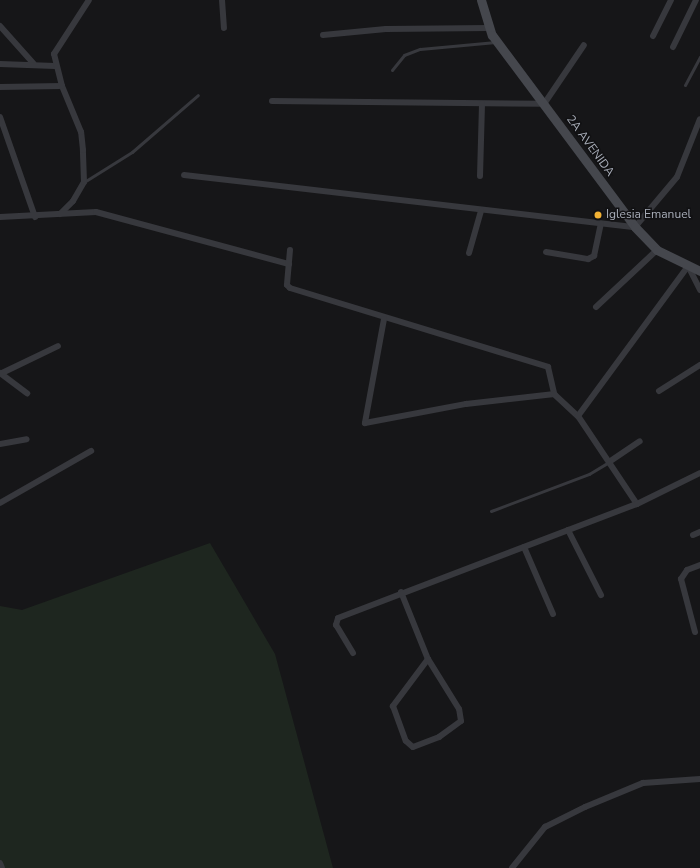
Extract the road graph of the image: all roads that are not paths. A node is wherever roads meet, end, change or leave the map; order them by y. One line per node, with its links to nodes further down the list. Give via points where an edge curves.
1 (89, 0): 17 (street, via 54,54)
2 (222, 0): 7 (street)
3 (481, 0): 8 (street, 2A AVENIDA)
4 (671, 0): 10 (street)
5 (696, 0): 13 (street)
6 (0, 26): 15 (street)
7 (224, 28)
8 (489, 28): 9 (street, via 386,29); 11 (street, 2A AVENIDA)
9 (323, 35)
10 (653, 36)
11 (498, 42): 18 (lane, via 420,49 404,55); 25 (street, 2A AVENIDA)
12 (584, 45): 25 (street)
13 (673, 47)
14 (700, 57): 19 (lane)
15 (33, 63): 16 (street); 17 (street)
16 (0, 64)
17 (55, 66): 20 (street)
18 (392, 70)
19 (685, 85)
20 (62, 86): 21 (street); 30 (street, via 81,132)
21 (0, 87)
22 (198, 95): 30 (lane, via 132,152)
23 (272, 101): 24 (street)
24 (482, 104): 25 (street); 29 (street)
25 (544, 104): 36 (street, 2A AVENIDA)
26 (0, 117): 34 (street)
27 (700, 119): 36 (street, via 677,177)
28 (184, 175): 31 (street)
29 (480, 176)
30 (84, 182): 32 (street, via 74,201)
31 (481, 211): 35 (street); 40 (street)
32 (60, 214): 34 (street); 41 (street, via 96,212 123,217)
33 (0, 217): 34 (street)
34 (34, 217)
35 (601, 224): 36 (street); 39 (street, via 594,256 588,259)
36 (635, 227): 38 (street, 2A AVENIDA)
37 (290, 250): 41 (street)
38 (657, 250): 42 (street, 2A AVENIDA); 45 (street)
39 (546, 252)
40 (469, 253)
41 (289, 264): 46 (street, via 287,285 290,288)
42 (688, 266): 43 (street, 2A AVENIDA); 44 (street); 53 (street)
43 (700, 271)
44 (700, 290)
45 (596, 307)
46 (384, 319): 52 (street, via 548,367); 52 (street, via 365,422 466,404)
47 (58, 346): 49 (street)
48 (700, 365): 50 (street)
49 (1, 373): 51 (street)
50 (659, 391)
51 (27, 393)
52 (554, 394): 53 (street)
53 (578, 416): 58 (street)
54 (27, 439): 56 (street)
55 (640, 441): 58 (street)
56 (0, 444)
57 (91, 451): 60 (street)
58 (609, 462): 61 (street); 62 (lane, via 589,474)
59 (700, 472): 61 (street)
60 (0, 503)
61 (637, 504): 63 (street)
62 (490, 511)
63 (568, 530): 66 (street); 69 (street)
64 (700, 532): 65 (street)
65 (693, 535)
66 (524, 547): 68 (street); 70 (street)
67 (700, 564): 71 (street, via 687,570 680,579)
68 (401, 592): 72 (street, via 338,618 336,624); 73 (street)
69 (601, 595)
70 (553, 614)
71 (695, 632)
72 (353, 653)
73 (428, 659): 73 (street, via 393,706 406,741 413,747 438,737 461,721 459,709)
74 (700, 779): 77 (street, via 643,783 586,807 545,828)
75 (0, 863): 76 (street)
76 (2, 868)
77 (512, 868)

